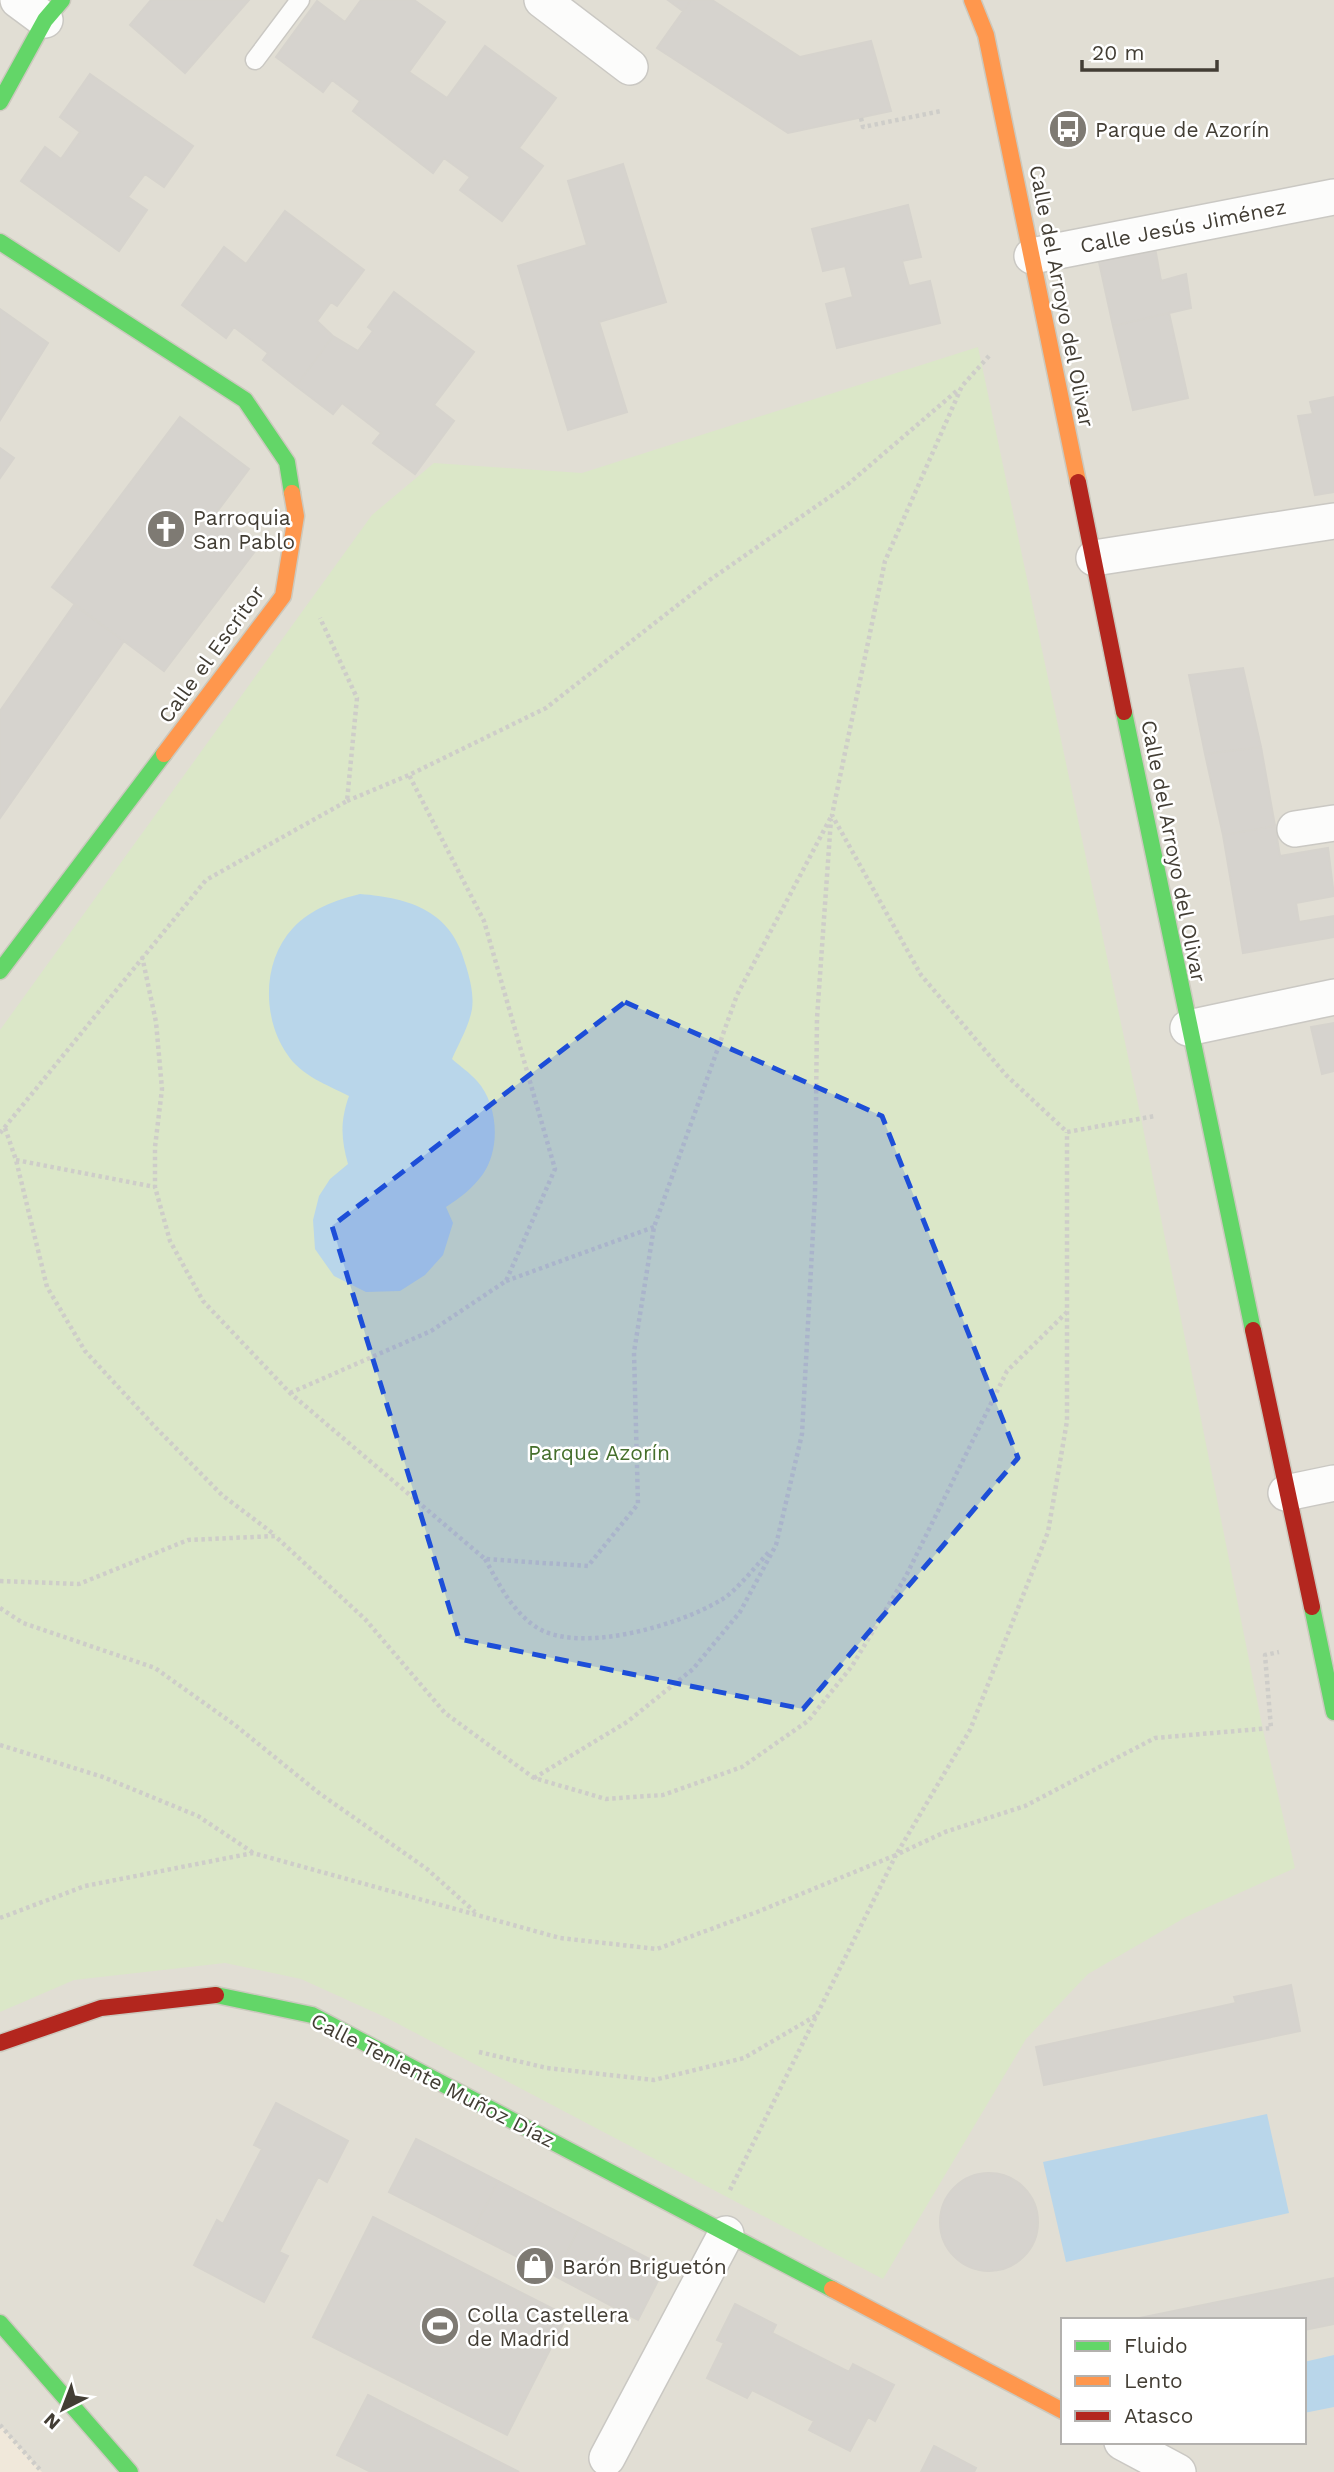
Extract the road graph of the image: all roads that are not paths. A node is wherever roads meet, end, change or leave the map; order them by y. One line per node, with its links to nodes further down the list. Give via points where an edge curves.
1 (300, 0): 5 (lane)
2 (541, 0): 6 (street)
3 (972, 0): 10 (street, Calle del Arroyo del Olivar, via 986,35)
4 (42, 7): 7 (street)
5 (254, 60)
6 (630, 67)
7 (0, 102)
8 (1334, 197): 10 (street, Calle Jesús Jiménez)
9 (0, 242): 15 (street, Calle el Escritor, via 245,400 286,462 296,516 282,596)
10 (1032, 256): 12 (street, Calle del Arroyo del Olivar)
11 (1334, 521): 12 (street)
12 (1094, 558): 17 (street, Calle del Arroyo del Olivar)
13 (1334, 823): 14 (street)
14 (1295, 829)
15 (0, 971)
16 (1334, 997): 17 (street)
17 (1188, 1028): 19 (street, Calle del Arroyo del Olivar)
18 (1334, 1483): 19 (street)
19 (1286, 1493): 20 (street, Calle del Arroyo del Olivar)
20 (1334, 1712)
21 (0, 2043): 22 (street, Calle Teniente Muñoz Díaz, via 101,2008 216,1995 312,2015)
22 (719, 2230): 24 (street, Calle Teniente Muñoz Díaz); 26 (street)
23 (0, 2323): 27 (street)
24 (1061, 2410)
25 (1126, 2444): 28 (street)
26 (607, 2458)
27 (130, 2472)
28 (1178, 2472)

